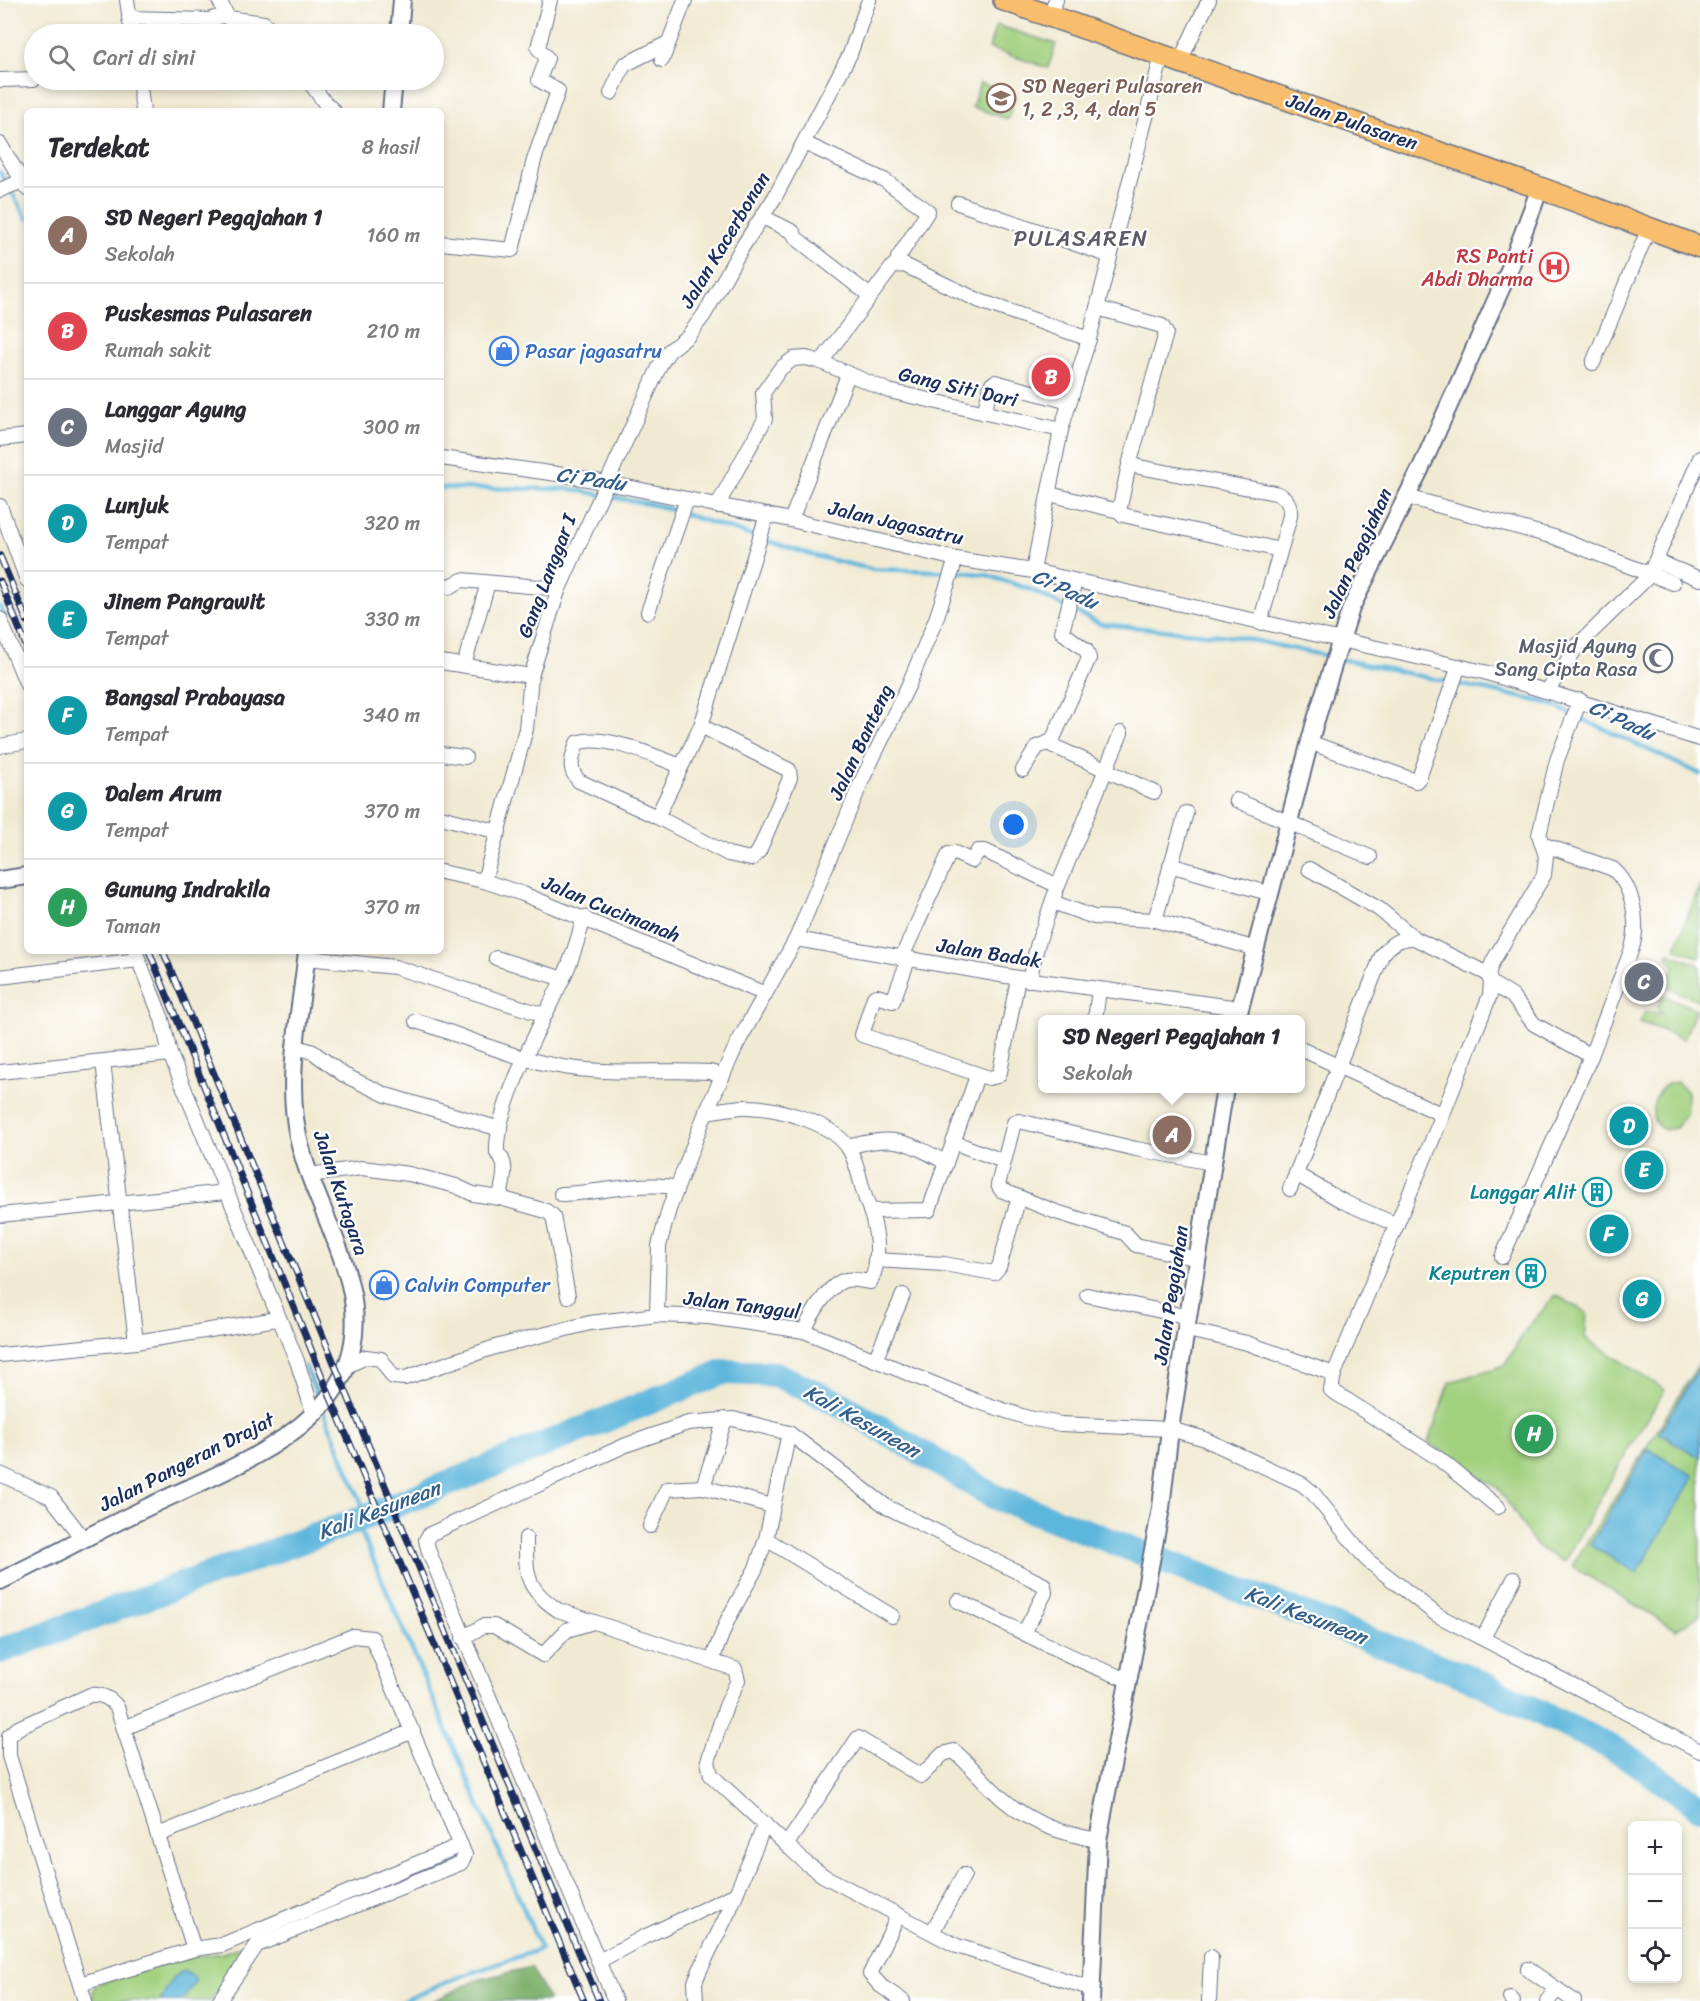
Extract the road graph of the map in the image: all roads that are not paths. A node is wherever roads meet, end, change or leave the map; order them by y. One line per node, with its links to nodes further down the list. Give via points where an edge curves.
1 (127, 0): 11 (street)
2 (219, 0): 10 (street)
3 (402, 0): 14 (street)
4 (550, 0): 34 (street, via 538,48 547,58 539,80 558,91 534,160 512,250)
5 (685, 0): 15 (street)
6 (869, 0): 27 (street, Jalan Kacerbonan, via 850,54)
7 (1004, 0): 9 (main road, Jalan Pulasaren)
8 (1209, 0): 16 (street)
9 (1052, 8): 16 (main road, Jalan Pulasaren)
10 (225, 15): 11 (street, via 209,20); 13 (street, via 235,21)
11 (129, 18): 12 (street)
12 (130, 24)
13 (265, 24)
14 (400, 24)
15 (668, 43): 17 (street); 23 (street, via 624,65)
16 (1171, 58): 30 (main road, Jalan Pulasaren); 36 (street)
17 (662, 60)
18 (24, 79): 19 (street)
19 (0, 80)
20 (140, 90): 24 (street)
21 (315, 90): 25 (street)
22 (393, 90): 26 (street)
23 (611, 93)
24 (143, 108)
25 (330, 108)
26 (391, 108)
27 (804, 143): 32 (street, Jalan Kacerbonan); 37 (street, via 884,180 927,211)
28 (0, 144): 29 (street)
29 (16, 185)
30 (1540, 188): 33 (main road, Jalan Pulasaren); 54 (street, Jalan Pegajahan, via 1508,273)
31 (958, 203): 36 (street)
32 (763, 217): 38 (street, via 793,232); 52 (street, Jalan Kacerbonan, via 704,315 660,365)
33 (1649, 228): 35 (main road, Jalan Pulasaren); 42 (street)
34 (444, 243)
35 (1700, 247)
36 (1110, 256): 39 (street)
37 (897, 265): 38 (street); 40 (street, via 980,301)
38 (869, 295): 41 (street)
39 (1097, 308): 40 (street); 51 (street, via 1166,329)
40 (1089, 339): 44 (street)
41 (821, 362): 43 (street, Gang Siti Dari); 56 (street, Gang Siti Dari, via 793,358 770,382 763,393 765,419)
42 (1593, 363)
43 (848, 375): 45 (street, Gang Siti Dari, via 889,391); 59 (street)
44 (1069, 402): 45 (street, via 995,382); 46 (street)
45 (984, 413): 46 (street, Gang Siti Dari)
46 (1061, 430): 53 (street)
47 (24, 436): 48 (street)
48 (0, 439)
49 (444, 458): 52 (street, Jalan Jagasatru, via 541,471)
50 (1700, 458): 63 (street)
51 (1129, 465): 58 (street); 62 (street, via 1283,496 1289,502 1290,516)
52 (604, 487): 57 (street, Jalan Jagasatru); 72 (street, Gang Langgar I)
53 (1049, 494): 58 (street); 65 (street)
54 (1407, 497): 66 (street, via 1554,537); 77 (street, Jalan Pegajahan, via 1351,608)
55 (0, 506): 61 (street)
56 (717, 506): 57 (street, Jalan Jagasatru); 60 (street, Jalan Jagasatru)
57 (684, 509): 73 (street)
58 (1119, 512): 62 (street)
59 (792, 520): 60 (street, Jalan Jagasatru); 64 (street, Jalan Jagasatru)
60 (764, 522): 86 (street)
61 (22, 549)
62 (1280, 550): 75 (street)
63 (1656, 561): 66 (street); 67 (street)
64 (955, 563): 65 (street, Jalan Jagasatru); 119 (street, Jalan Banteng, via 909,684 863,778)
65 (1033, 572): 71 (street, Jalan Jagasatru)
66 (1649, 576): 69 (street); 84 (street, via 1578,645)
67 (1700, 579)
68 (488, 583): 70 (street, via 462,580 449,587); 72 (street); 80 (street)
69 (1672, 583)
70 (444, 584)
71 (1073, 587): 75 (street, Jalan Jagasatru); 91 (street, via 1063,634 1086,650 1089,658)
72 (558, 591): 82 (street, Gang Langgar I)
73 (648, 612)
74 (0, 619): 76 (street)
75 (1260, 623): 77 (street, Jalan Jagasatru)
76 (13, 651): 78 (street); 83 (street)
77 (1337, 652): 81 (street, Jalan Jagasatru); 90 (street, Jalan Pegajahan)
78 (0, 657)
79 (444, 662): 80 (street)
80 (464, 665): 82 (street)
81 (1456, 675): 84 (street, Jalan Jagasatru); 90 (street, via 1416,781)
82 (531, 676): 104 (street, Gang Langgar I, via 526,729)
83 (24, 678)
84 (1548, 690): 85 (street, Jalan Jagasatru)
85 (1578, 704): 88 (street, Jalan Jagasatru); 105 (street, via 1563,741 1539,836)
86 (701, 726): 95 (street); 101 (street, via 789,770 790,778 759,851 751,859 728,854)
87 (1121, 733): 97 (street)
88 (1700, 739)
89 (24, 742): 92 (street)
90 (1309, 742): 103 (street, Jalan Pegajahan)
91 (1049, 744): 96 (street, via 1037,747); 97 (street)
92 (0, 746)
93 (444, 754): 94 (street)
94 (465, 757)
95 (680, 766): 101 (street); 101 (street, via 643,751 593,740 577,743 570,764 571,773 579,782)
96 (1023, 770)
97 (1106, 770): 98 (street); 113 (street)
98 (1154, 792)
99 (1236, 800): 103 (street)
100 (1186, 813): 107 (street)
101 (657, 817)
102 (444, 818): 104 (street)
103 (1287, 823): 106 (street); 114 (street, Jalan Pegajahan)
104 (499, 832): 112 (street, Gang Langgar I)
105 (1542, 844): 128 (street, via 1547,863 1544,875 1493,961); 138 (street, via 1613,869 1622,877 1631,898 1634,944)
106 (1370, 858)
107 (1170, 865): 114 (street); 117 (street)
108 (1309, 869): 118 (street, via 1379,909)
109 (444, 873): 112 (street, Jalan Cucimanah)
110 (24, 876): 111 (street)
111 (0, 880)
112 (484, 881): 116 (street, Jalan Cucimanah)
113 (1058, 886): 115 (street); 124 (street, via 985,851 978,851 972,861 949,854)
114 (1268, 892): 120 (street, Jalan Pegajahan)
115 (1052, 902): 117 (street, via 1094,917); 127 (street)
116 (584, 917): 126 (street); 130 (street, Jalan Cucimanah)
117 (1155, 920): 120 (street)
118 (1414, 938): 128 (street); 141 (street, via 1400,939 1382,955)
119 (796, 939): 124 (street, Jalan Badak); 130 (street)
120 (1253, 948): 131 (street, Jalan Pegajahan)
121 (136, 955): 125 (street); 137 (street, via 162,1019)
122 (307, 955): 132 (street, via 395,967); 135 (street, Jalan Kutagara)
123 (496, 958): 126 (street)
124 (904, 959): 127 (street, Jalan Badak); 144 (street, via 893,1000 874,998 862,1035)
125 (0, 977)
126 (563, 979): 132 (street)
127 (1023, 979): 129 (street, Jalan Badak); 144 (street, via 1000,1072 994,1077)
128 (1489, 979): 138 (street, via 1512,996 1534,1024); 147 (street, via 1490,995)
129 (1099, 990): 131 (street, Jalan Badak); 133 (street)
130 (763, 993): 143 (street)
131 (1238, 1014)
132 (544, 1015): 139 (street)
133 (1096, 1015)
134 (416, 1021): 139 (street)
135 (297, 1047): 148 (street, via 313,1052 344,1075 386,1095); 155 (street, Jalan Kutagara, via 295,1123)
136 (1305, 1051): 141 (street)
137 (170, 1054): 140 (street); 158 (street)
138 (1591, 1056): 166 (street)
139 (526, 1059): 143 (street, via 580,1069 689,1071); 148 (street)
140 (103, 1062): 142 (street); 162 (street)
141 (1340, 1066): 147 (street); 154 (street)
142 (0, 1072)
143 (723, 1076): 146 (street)
144 (977, 1076): 149 (street)
145 (1224, 1093): 153 (street, Jalan Pegajahan)
146 (706, 1112): 150 (street, via 760,1108 812,1121 829,1129); 156 (street)
147 (1443, 1115): 165 (street)
148 (500, 1130): 161 (street, via 497,1153 504,1161)
149 (953, 1142): 151 (street); 152 (street)
150 (848, 1147): 152 (street, via 896,1139); 163 (street)
151 (1003, 1161): 153 (street, via 1014,1123 1019,1121); 160 (street, via 998,1186)
152 (945, 1162): 163 (street, via 929,1210)
153 (1213, 1163): 167 (street, Jalan Pegajahan)
154 (1296, 1174): 157 (street); 165 (street, via 1344,1202)
155 (309, 1175): 161 (street, via 362,1168 409,1174 473,1194); 176 (street, Jalan Kutagara, via 350,1284)
156 (676, 1188): 159 (street, via 662,1185); 172 (street, via 659,1246)
157 (1290, 1190)
158 (226, 1192): 162 (street); 173 (street)
159 (561, 1194)
160 (1019, 1197): 167 (street, via 1125,1233 1136,1245); 168 (street, via 994,1273 944,1264)
161 (500, 1198): 171 (street, via 554,1216)
162 (119, 1205): 164 (street); 177 (street)
163 (870, 1210): 168 (street, via 876,1232)
164 (0, 1215)
165 (1397, 1225): 181 (street)
166 (1502, 1257)
167 (1198, 1259): 174 (street, Jalan Pegajahan)
168 (875, 1260): 175 (street, via 870,1282 838,1282 816,1308)
169 (1088, 1294): 174 (street)
170 (903, 1295): 179 (street)
171 (568, 1296)
172 (657, 1315): 175 (street, Jalan Tanggul, via 709,1317); 180 (street, Jalan Tanggul, via 543,1333 405,1378 393,1377 381,1359 366,1357)
173 (277, 1319): 177 (street); 182 (street)
174 (1188, 1323): 181 (street); 184 (street, Jalan Pegajahan)
175 (804, 1331): 179 (street, Jalan Tanggul)
176 (355, 1341): 180 (street, Jalan Pangeran Drajat)
177 (136, 1342): 178 (street)
178 (0, 1355)
179 (875, 1360): 184 (street, Jalan Tanggul, via 1028,1418 1061,1424)
180 (349, 1365): 182 (street, Jalan Pangeran Drajat)
181 (1334, 1374): 189 (street, via 1331,1390 1438,1458)
182 (315, 1413): 191 (street, Jalan Pangeran Drajat, via 274,1446)
183 (725, 1419): 185 (street); 187 (street); 200 (street, via 688,1423 626,1444 430,1534 426,1539 429,1552)
184 (1170, 1429): 201 (street, Jalan Tanggul, via 1229,1449 1302,1484 1367,1560 1388,1578 1437,1615); 203 (street, Jalan Pegajahan, via 1161,1508)
185 (789, 1433): 188 (street); 199 (street, via 887,1507 1044,1585 1045,1593)
186 (0, 1474): 191 (street, via 51,1497)
187 (703, 1487): 188 (street); 190 (street, via 667,1489)
188 (772, 1506): 193 (street)
189 (1498, 1507)
190 (650, 1526)
191 (83, 1538): 195 (street, Jalan Pangeran Drajat)
192 (526, 1538): 198 (street, via 530,1585 558,1610)
193 (766, 1539): 197 (street); 202 (street)
194 (1514, 1579): 201 (street)
195 (0, 1581)
196 (958, 1600): 199 (street)
197 (892, 1616)
198 (592, 1623): 200 (street, via 567,1629 543,1654 489,1625); 202 (street)
199 (1025, 1631): 203 (street, via 1057,1650)
200 (463, 1638): 220 (street)
201 (1483, 1638): 206 (street, Jalan Tanggul)
202 (712, 1660): 207 (street, via 735,1668 738,1680 708,1768)
203 (1126, 1679): 209 (street, Jalan Pegajahan)
204 (124, 1728): 205 (street, via 353,1636 362,1636 376,1643); 208 (street); 222 (street, via 112,1701 96,1695 18,1728 9,1736 9,1756)
205 (413, 1731): 208 (street); 211 (street)
206 (1700, 1751)
207 (765, 1824): 210 (street); 213 (street)
208 (158, 1835): 218 (street)
209 (1098, 1840): 210 (street, via 1069,1835 1030,1819 1004,1800 954,1751 943,1754 921,1776 858,1738); 224 (street, Jalan Pegajahan)
210 (787, 1844): 214 (street, via 815,1870)
211 (461, 1845): 215 (street); 217 (street, via 465,1855 461,1863)
212 (964, 1875): 216 (street)
213 (736, 1894): 220 (street); 228 (street, via 695,1982)
214 (898, 1916): 216 (street); 229 (street, via 870,1974)
215 (252, 1931): 217 (street); 218 (street, via 222,1945)
216 (932, 1932): 224 (street, via 957,1946)
217 (257, 1945): 226 (street)
218 (194, 1948): 222 (street)
219 (1211, 1958): 230 (street)
220 (599, 1961): 227 (street)
221 (1528, 1969): 223 (street)
222 (80, 1984): 225 (street)
223 (1557, 1989): 231 (street); 232 (street)
224 (1090, 1994)
225 (85, 2001)
226 (219, 2001)
227 (615, 2001)
228 (696, 2001)
229 (903, 2001)
230 (1209, 2001)
231 (1548, 2001)
232 (1574, 2001)

